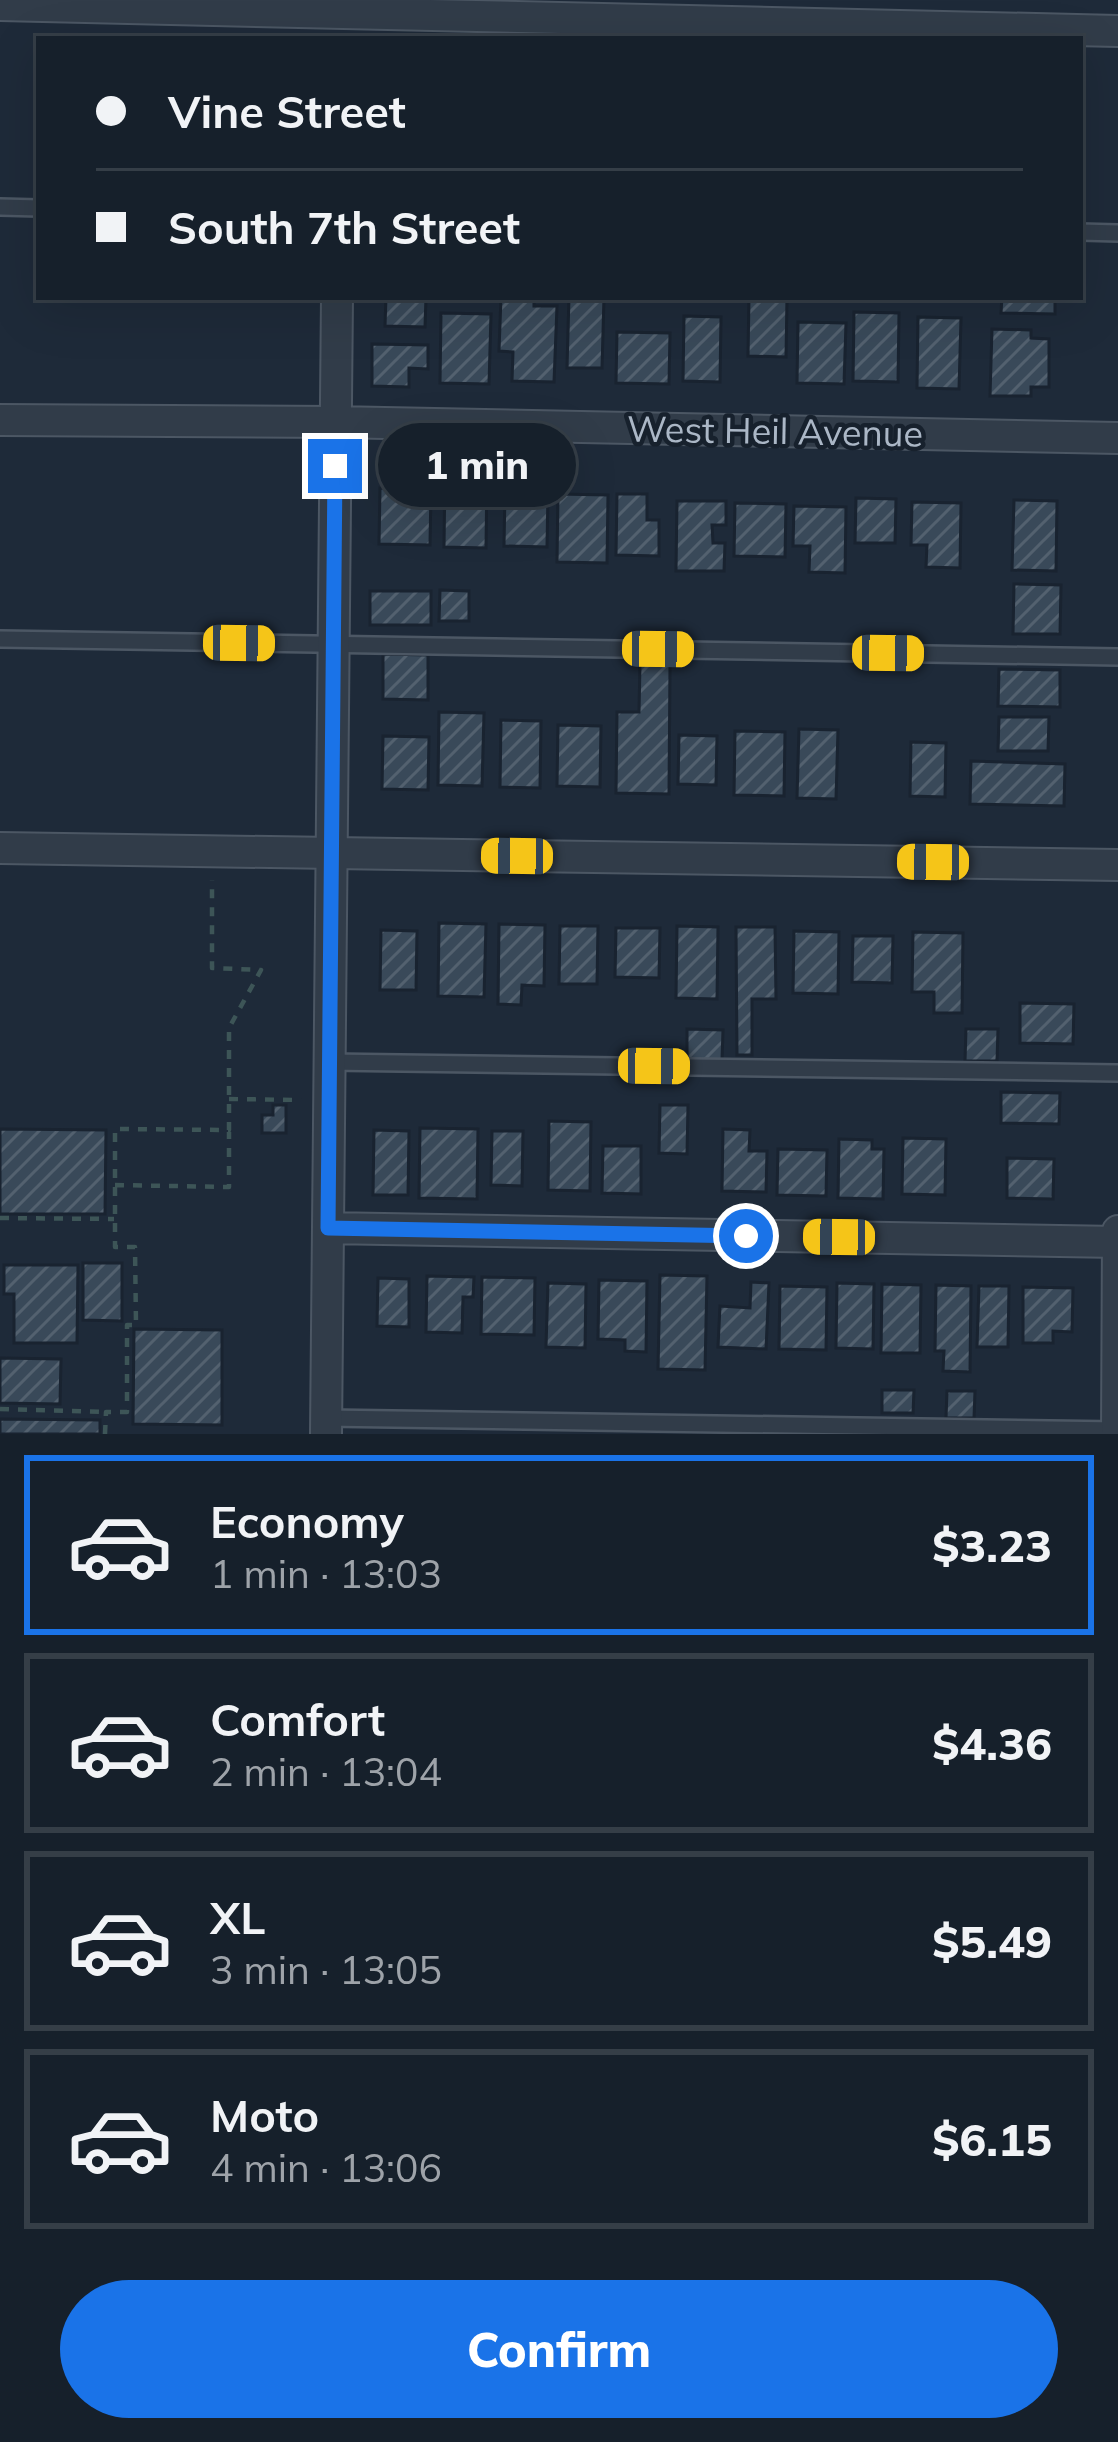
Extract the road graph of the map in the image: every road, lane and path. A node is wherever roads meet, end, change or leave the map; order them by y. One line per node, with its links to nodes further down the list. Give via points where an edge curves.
1 (0, 5): 2 (street)
2 (344, 18): 3 (street)
3 (1118, 31)
4 (0, 207): 5 (lane)
5 (36, 208)
6 (1083, 232): 7 (lane)
7 (1118, 233)
8 (337, 300): 10 (street)
9 (0, 420): 10 (street, West Heil Avenue)
10 (335, 422): 11 (street, West Heil Avenue); 13 (street)
11 (1118, 438)
12 (0, 639): 13 (lane)
13 (335, 644): 14 (lane); 17 (street)
14 (1118, 657)
15 (0, 848): 16 (street)
16 (212, 852): 17 (street); 21 (path, via 212,968 261,970 229,1028)
17 (332, 854): 18 (street); 19 (street)
18 (1118, 865)
19 (329, 1062): 20 (lane); 22 (street)
20 (1118, 1073)
21 (229, 1099): 22 (path); 23 (path)
22 (328, 1100): 27 (street)
23 (229, 1130): 24 (path, via 115,1130); 24 (path, via 229,1187)
24 (115, 1185): 26 (path)
25 (0, 1217): 26 (path)
26 (115, 1219): 31 (path, via 115,1247 135,1247 136,1325 127,1324 127,1412)
27 (328, 1228): 29 (street); 32 (street)
28 (1118, 1232): 29 (street)
29 (1118, 1242): 33 (street)
30 (0, 1409): 31 (path)
31 (106, 1412): 34 (path)
32 (326, 1426): 33 (lane)
33 (1118, 1432)
34 (105, 1434)

